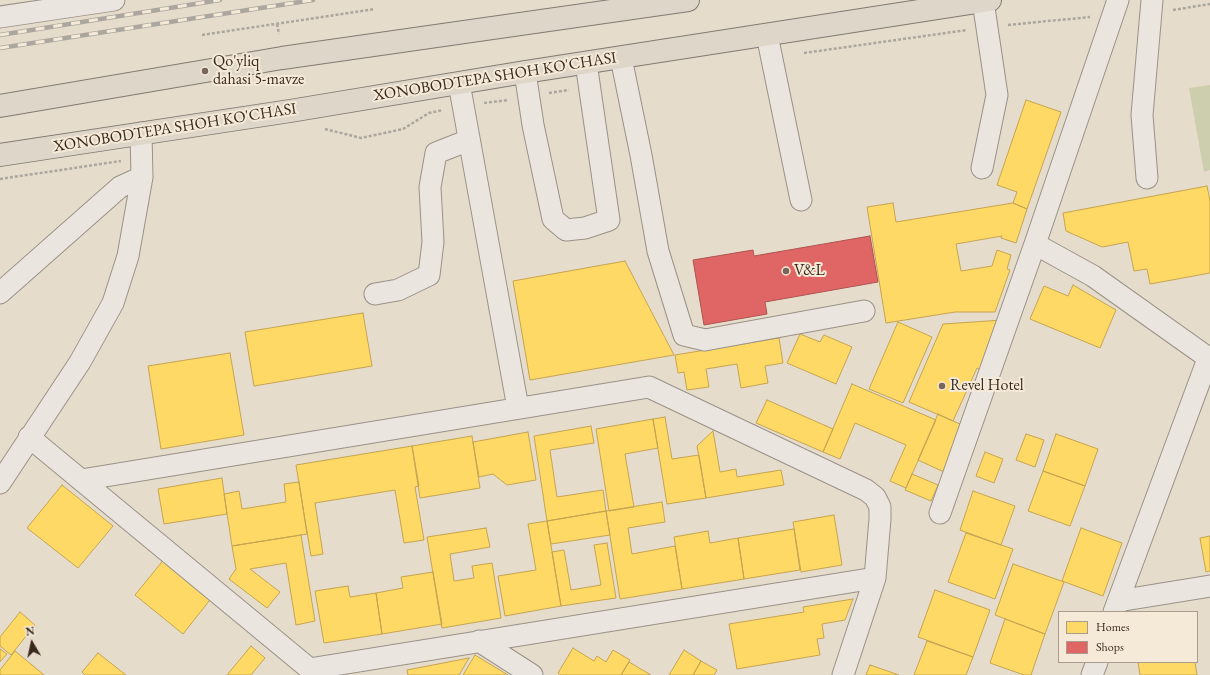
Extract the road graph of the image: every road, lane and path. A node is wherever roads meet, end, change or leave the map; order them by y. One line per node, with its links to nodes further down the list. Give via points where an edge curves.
1 (114, 0): 8 (street)
2 (688, 0): 21 (highway, via 282,58)
3 (986, 0): 10 (street); 13 (highway, XONOBODTEPA SHOH KO'CHASI)
4 (1210, 4): 5 (path)
5 (1151, 6): 29 (street, via 1142,114)
6 (1116, 8): 10 (path); 31 (street)
7 (375, 9): 9 (path)
8 (0, 17)
9 (277, 24): 11 (path); 12 (path)
10 (987, 28): 15 (path); 27 (street, via 997,95)
11 (279, 34)
12 (202, 35)
13 (767, 35): 14 (highway, XONOBODTEPA SHOH KO'CHASI); 15 (street)
14 (621, 58): 16 (highway, XONOBODTEPA SHOH KO'CHASI); 34 (street, via 658,251 684,335 705,340)
15 (771, 58): 30 (street)
16 (586, 63): 17 (highway, XONOBODTEPA SHOH KO'CHASI); 19 (street)
17 (525, 72): 18 (highway, XONOBODTEPA SHOH KO'CHASI); 20 (street)
18 (459, 83): 22 (street); 24 (highway, XONOBODTEPA SHOH KO'CHASI)
19 (590, 86): 20 (path); 20 (street, via 609,220 586,228 566,230 553,219 533,125)
20 (530, 97): 22 (path)
21 (0, 106)
22 (463, 106): 23 (path, via 429,113 403,129 361,138 326,129); 25 (street)
23 (318, 130)
24 (141, 133): 26 (highway, XONOBODTEPA SHOH KO'CHASI); 28 (street)
25 (469, 140): 33 (street, via 436,153 430,187 433,242 429,275 398,290); 36 (street)
26 (0, 155)
27 (982, 168)
28 (142, 177): 32 (street, via 120,187); 37 (street, via 128,256 113,303 80,362)
29 (1147, 178)
30 (801, 200)
31 (1035, 244): 35 (street, via 1094,276); 40 (street)
32 (0, 293)
33 (375, 294)
34 (864, 311)
35 (1209, 359): 43 (street)
36 (518, 408): 38 (street); 41 (street, via 650,387 657,390 866,490 875,497 880,507)
37 (29, 437): 38 (street); 39 (street)
38 (80, 480): 46 (street)
39 (0, 483)
40 (940, 512)
41 (875, 578): 44 (street); 48 (street)
42 (1210, 586): 43 (street)
43 (1116, 606)
44 (480, 641): 46 (street); 47 (street)
45 (1097, 663): 49 (street)
46 (313, 672)
47 (532, 675)
48 (843, 675)
49 (1092, 675)

